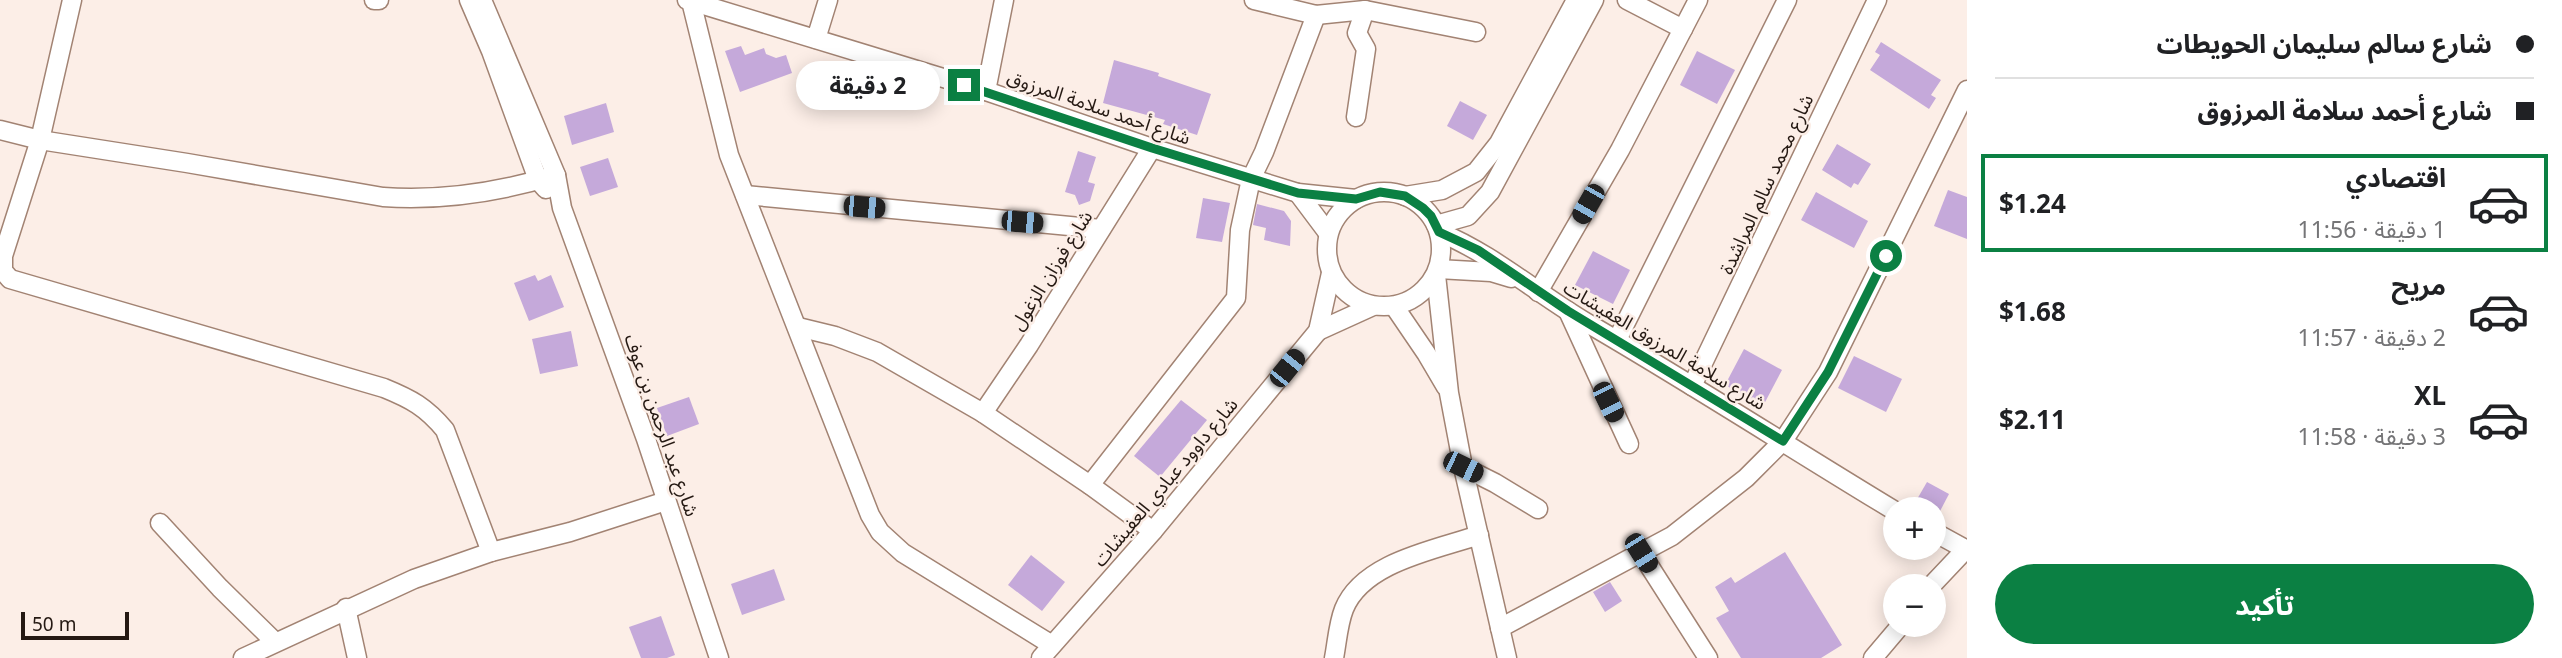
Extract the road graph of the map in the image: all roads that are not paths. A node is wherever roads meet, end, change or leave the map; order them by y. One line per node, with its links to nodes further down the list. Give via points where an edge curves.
1 (72, 0): 24 (street)
2 (469, 0): 28 (street, شارع عبد الرحمن بن عوف)
3 (482, 0): 26 (street, شارع عبد الرحمن بن عوف)
4 (828, 0): 18 (street)
5 (1004, 0): 20 (street)
6 (1254, 0): 15 (street)
7 (1576, 0): 31 (street, via 1491,155 1476,172 1453,186)
8 (1594, 0): 35 (street, via 1490,192 1468,216)
9 (1627, 0): 16 (street)
10 (1698, 0): 16 (street)
11 (1787, 0): 46 (street)
12 (1877, 0): 47 (street, شارع محمد سالم المراشدة)
13 (689, 1): 18 (street, شارع أحمد سلامة المرزوق); 30 (street, via 729,155)
14 (1364, 10): 15 (street); 17 (street); 22 (street, via 1357,33 1366,49)
15 (1316, 15): 27 (street)
16 (1683, 29): 40 (street)
17 (1476, 32)
18 (816, 38): 20 (street, شارع أحمد سلامة المرزوق)
19 (1967, 90): 21 (street)
20 (986, 91): 25 (street, شارع أحمد سلامة المرزوق)
21 (1963, 112): 50 (street, via 1828,372)
22 (1356, 117)
23 (0, 130): 24 (street)
24 (40, 140): 28 (street, via 383,197 460,195); 62 (street, via 3,256 10,279 416,401 445,430)
25 (1152, 148): 27 (street, شارع أحمد سلامة المرزوق); 34 (street, شارع فوزان الزغول)
26 (556, 175): 28 (street); 33 (street, شارع عبد الرحمن بن عوف)
27 (1251, 179): 29 (street, شارع أحمد سلامة المرزوق); 53 (street, via 1240,230 1236,298)
28 (538, 180): 33 (street, شارع عبد الرحمن بن عوف)
29 (1298, 193): 32 (street, شارع أحمد سلامة المرزوق); 36 (street)
30 (745, 195): 34 (street); 44 (street)
31 (1405, 196): 32 (street, via 1380,192); 35 (street, via 1423,208)
32 (1356, 199): 36 (street, via 1341,210)
33 (562, 208): 54 (street, شارع عبد الرحمن بن عوف)
34 (1101, 229): 49 (street, شارع فوزان الزغول)
35 (1438, 229): 37 (street); 39 (street, شارع سلامة المرزوق العفيشات)
36 (1328, 233): 38 (street)
37 (1437, 272): 39 (street, شارع سلامة المرزوق العفيشات, via 1491,272); 42 (street, via 1414,298); 48 (street)
38 (1331, 273): 41 (street, via 1351,297); 45 (street, شارع داوود عبادي العفيشات)
39 (1521, 281): 40 (street, شارع سلامة المرزوق العفيشات)
40 (1538, 292): 43 (street, شارع سلامة المرزوق العفيشات)
41 (1373, 306): 42 (street); 45 (street, شارع داوود عبادي العفيشات)
42 (1394, 306): 48 (street)
43 (1568, 311): 46 (street, شارع سلامة المرزوق العفيشات); 51 (street)
44 (798, 327): 49 (street, via 877,352); 69 (street, via 854,477 880,532 903,553)
45 (1318, 331): 58 (street, شارع داوود عبادي العفيشات)
46 (1617, 340): 47 (street, شارع سلامة المرزوق العفيشات)
47 (1692, 386): 50 (street, شارع سلامة المرزوق العفيشات)
48 (1449, 393): 52 (street)
49 (983, 413): 53 (street)
50 (1783, 441): 55 (street, شارع سلامة المرزوق العفيشات); 63 (street, via 1707,510)
51 (1629, 444)
52 (1463, 467): 56 (street); 59 (street)
53 (1090, 485): 58 (street)
54 (666, 501): 62 (street); 72 (street, شارع عبد الرحمن بن عوف)
55 (1883, 504)
56 (1538, 509)
57 (160, 523): 68 (street)
58 (1153, 531): 69 (street, شارع داوود عبادي العفيشات)
59 (1479, 535): 66 (street); 73 (street, via 1392,564 1365,580 1343,611)
60 (1946, 539): 61 (street)
61 (1967, 550): 64 (street)
62 (491, 552): 65 (street)
63 (1641, 553): 66 (street); 75 (street)
64 (1943, 574)
65 (346, 608): 68 (street); 71 (street)
66 (1500, 628): 74 (street)
67 (1890, 637): 76 (street)
68 (275, 642): 70 (street)
69 (1046, 651)
70 (243, 658)
71 (357, 658)
72 (719, 658)
73 (1334, 658)
74 (1507, 658)
75 (1708, 658)
76 (1873, 658)

